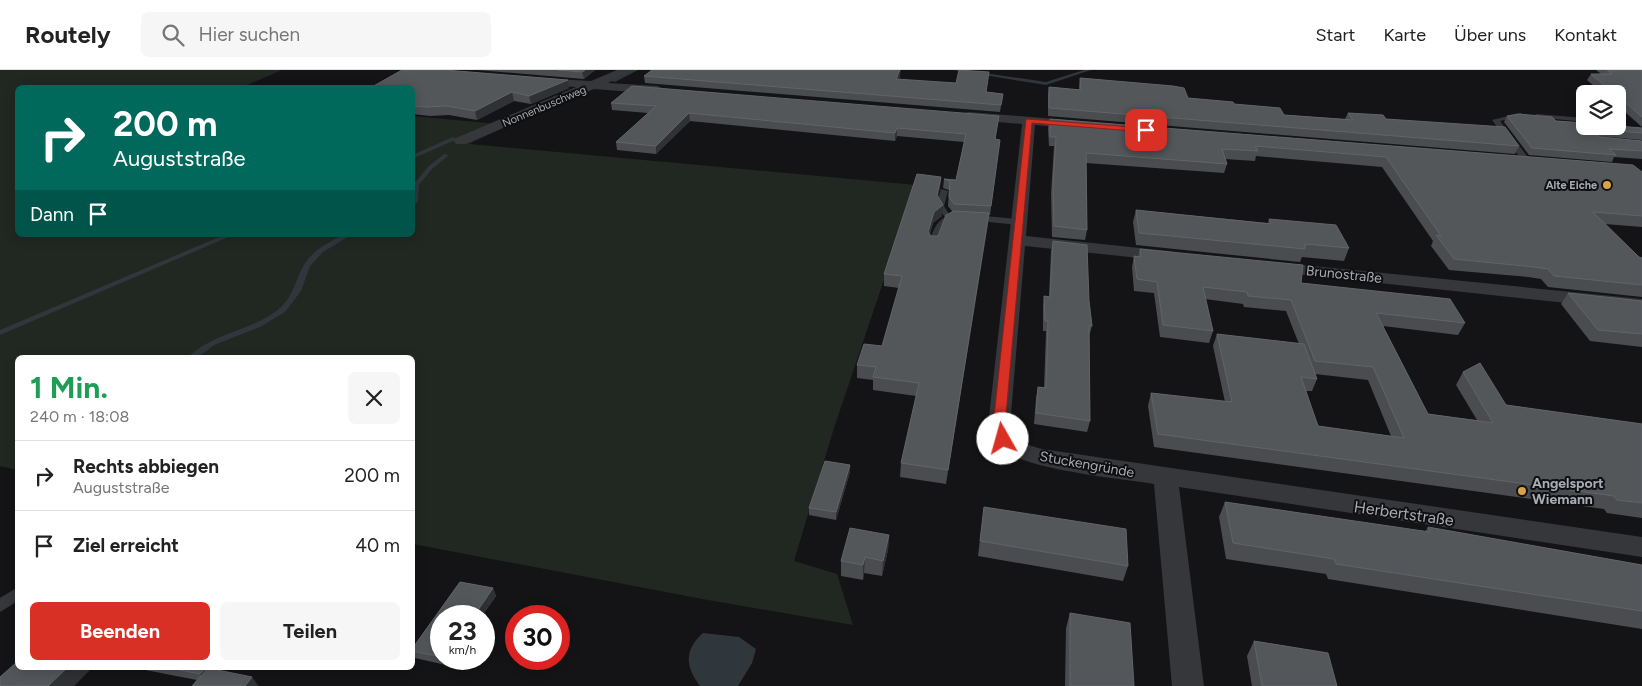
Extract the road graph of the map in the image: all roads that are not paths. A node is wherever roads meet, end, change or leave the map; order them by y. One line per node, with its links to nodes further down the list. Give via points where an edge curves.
1 (627, 70): 3 (street, Nonnenbuschweg)
2 (533, 80): 3 (street)
3 (592, 85): 4 (street); 9 (street, Nonnenbuschweg)
4 (670, 91)
5 (960, 115): 7 (street)
6 (1576, 119): 11 (lane, via 1521,115 1495,120)
7 (1029, 121): 8 (street); 14 (street, Stuckengründe)
8 (1098, 126)
9 (461, 141)
10 (1508, 160): 11 (street)
11 (1532, 162)
12 (944, 191): 13 (lane, via 940,206 942,212)
13 (950, 217): 14 (lane); 15 (lane, via 939,224)
14 (1018, 231): 16 (street); 19 (street, Stuckengründe, via 999,426 1003,439 1016,449 1039,457)
15 (933, 244)
16 (1189, 258)
17 (1257, 265): 18 (street, Brunostraße)
18 (1642, 305)
19 (1166, 478): 20 (street, Herbertstraße); 23 (street)
20 (1642, 548)
21 (15, 595): 22 (lane)
22 (0, 606)
23 (1188, 686)

